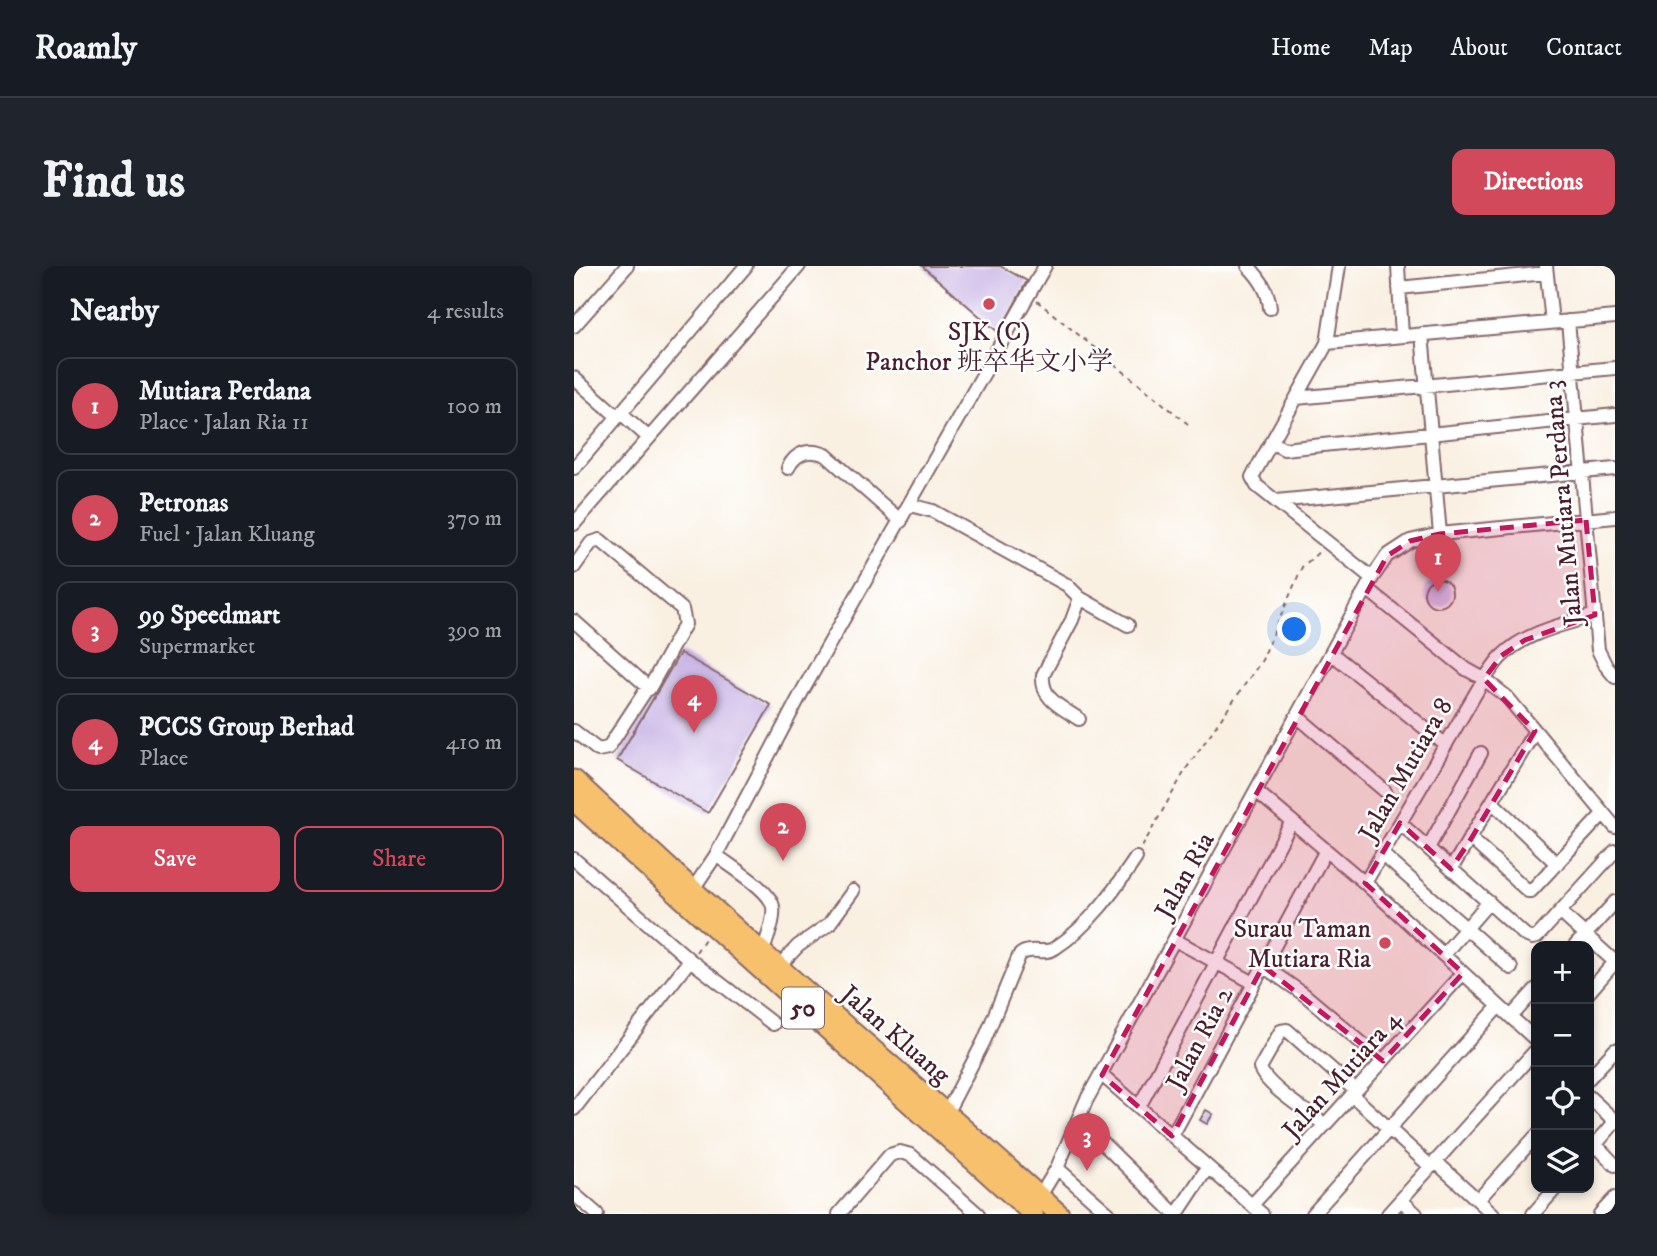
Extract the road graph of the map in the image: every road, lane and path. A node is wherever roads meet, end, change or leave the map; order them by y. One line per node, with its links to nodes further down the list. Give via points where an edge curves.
1 (627, 266): 15 (street)
2 (746, 266): 24 (street)
3 (799, 266): 29 (street)
4 (1248, 266): 11 (street, via 1266,290)
5 (1339, 266): 18 (street)
6 (1398, 266): 9 (street)
7 (1044, 267): 10 (street)
8 (1546, 270): 9 (street); 14 (street)
9 (1399, 288): 17 (street)
10 (1030, 295): 27 (path); 37 (street)
11 (1270, 308)
12 (1615, 317): 13 (street)
13 (1568, 321): 14 (street); 20 (street, Jalan Mutiara Perdana 3)
14 (1552, 323): 16 (street)
15 (574, 326)
16 (1422, 334): 17 (street); 22 (street)
17 (1402, 336): 18 (street)
18 (1327, 343): 23 (street)
19 (1615, 368): 20 (street)
20 (1573, 372): 22 (street); 26 (street, Jalan Mutiara Perdana 3)
21 (574, 378): 24 (street)
22 (1427, 386): 23 (street); 28 (street)
23 (1296, 398): 30 (street)
24 (620, 415): 29 (street); 31 (street)
25 (1615, 415): 26 (street)
26 (1577, 419): 28 (street); 34 (street, Jalan Mutiara Perdana 3)
27 (1188, 424)
28 (1431, 435): 30 (street, via 1284,449); 35 (street)
29 (649, 438): 41 (street)
30 (1272, 442): 36 (street, via 1252,477)
31 (574, 468)
32 (788, 468): 40 (street, via 793,458 803,453 814,450 826,455)
33 (1615, 469): 34 (street)
34 (1582, 472): 35 (street); 39 (street, Jalan Mutiara Perdana 3)
35 (1436, 486): 36 (street); 42 (street)
36 (1276, 501): 43 (street)
37 (910, 505): 40 (street); 46 (street, via 933,511 1067,585)
38 (1615, 517): 39 (street, Jalan Ria)
39 (1586, 520): 42 (street, Jalan Ria); 47 (street, Jalan Mutiara Perdana 3)
40 (901, 521): 74 (street, via 803,690)
41 (574, 524)
42 (1440, 534): 45 (street, Jalan Ria, via 1410,541 1387,556)
43 (1329, 543): 45 (street); 75 (path, via 1302,567 1262,660 1186,769)
44 (574, 568): 53 (street, via 591,543 600,540 682,608 685,624)
45 (1370, 583): 50 (street, Jalan Ria); 52 (street, via 1466,668)
46 (1080, 598): 49 (street); 55 (street, via 1043,675 1050,700)
47 (1595, 615): 51 (street, Jalan Mutiara Perdana 3, via 1598,650); 52 (street, Jalan Mutiara 8, via 1525,640 1502,656)
48 (574, 621): 53 (street)
49 (1128, 625)
50 (1332, 653): 54 (street, Jalan Ria); 58 (street)
51 (1615, 677)
52 (1485, 679): 57 (street, via 1507,696); 58 (street, Jalan Mutiara 8)
53 (648, 687): 56 (street, via 608,748 598,750)
54 (1297, 716): 61 (street, Jalan Ria); 62 (street)
55 (1079, 719)
56 (574, 731)
57 (1535, 732): 64 (street); 65 (street)
58 (1446, 745): 67 (street, Jalan Mutiara 8)
59 (1481, 753): 70 (street)
60 (574, 780): 80 (highway, Jalan Kluang / 50)
61 (1256, 791): 66 (street); 88 (street, Jalan Ria)
62 (1385, 791)
63 (574, 801): 85 (highway, Jalan Kluang / 50)
64 (1492, 802): 69 (street); 77 (street)
65 (1604, 814): 68 (street); 77 (street)
66 (1292, 821): 71 (street); 93 (street)
67 (1400, 823): 70 (street); 73 (street, Jalan Mutiara 8)
68 (1615, 827)
69 (1471, 839): 77 (street, via 1528,891); 78 (street)
70 (1427, 848): 78 (street)
71 (1326, 850): 79 (street); 96 (street, Jalan Ria 2)
72 (1615, 850): 84 (street)
73 (1382, 854): 79 (street, Jalan Mutiara 8); 86 (street)
74 (716, 855): 80 (street); 90 (street, via 756,884 772,902 772,922)
75 (1136, 858): 115 (street, via 1102,904 1070,936 1053,950 1027,950 1019,956 984,1041)
76 (574, 859): 92 (street)
77 (1557, 864)
78 (1451, 869): 82 (street)
79 (1365, 883): 91 (street)
80 (693, 889): 90 (highway, Jalan Kluang / 50)
81 (853, 891): 95 (street, via 829,924)
82 (1489, 902): 84 (street, via 1532,938); 86 (street)
83 (1615, 902): 87 (street)
84 (1560, 912): 87 (street)
85 (714, 927): 92 (path); 134 (highway, Jalan Kluang / 50)
86 (1466, 928): 91 (street); 97 (street)
87 (1585, 935): 89 (street); 94 (street)
88 (1175, 940): 93 (street); 110 (street, Jalan Ria)
89 (1580, 941)
90 (763, 951): 95 (highway, Jalan Kluang / 50)
91 (1443, 955): 98 (street)
92 (690, 960): 104 (street); 114 (street)
93 (1216, 962): 99 (street); 113 (street)
94 (1615, 962): 100 (street)
95 (779, 966): 115 (highway, Jalan Kluang / 50)
96 (1263, 966): 99 (street, Jalan Ria 2); 108 (street)
97 (1511, 968)
98 (1463, 973): 102 (street); 108 (street, Jalan Mutiara 4)
99 (1254, 983): 120 (street, Jalan Ria 2)
100 (1594, 986)
101 (1531, 995): 103 (street)
102 (1499, 1006): 103 (street); 119 (street)
103 (1511, 1017): 105 (street)
104 (773, 1024)
105 (1531, 1035)
106 (1615, 1049): 109 (street)
107 (1531, 1056): 124 (street)
108 (1383, 1061): 111 (street, Jalan Mutiara 4)
109 (1594, 1073)
110 (1102, 1075): 113 (street); 116 (street, Jalan Ria)
111 (1354, 1093): 118 (street, Jalan Mutiara 4); 118 (street, via 1287,1030 1281,1031 1260,1068 1263,1076); 119 (street)
112 (1594, 1102): 117 (street)
113 (1139, 1107): 120 (street)
114 (574, 1109)
115 (947, 1112): 134 (highway, Jalan Kluang / 50)
116 (1078, 1119): 127 (street, Jalan Ria); 142 (street)
117 (1615, 1122): 122 (street)
118 (1325, 1125): 135 (street, Jalan Mutiara 4)
119 (1389, 1129): 124 (street); 143 (street)
120 (1172, 1136): 126 (street)
121 (1531, 1142): 132 (street)
122 (1594, 1146)
123 (1594, 1149): 125 (street)
124 (1433, 1164): 131 (street); 132 (street)
125 (1615, 1165)
126 (1208, 1167): 135 (street); 142 (street)
127 (1057, 1168): 134 (street, Jalan Ria); 141 (street)
128 (1552, 1193): 147 (street)
129 (574, 1194): 133 (street)
130 (1615, 1198): 148 (street)
131 (1401, 1200): 144 (street); 145 (street)
132 (1478, 1200): 146 (street)
133 (585, 1203): 136 (street); 137 (street)
134 (1036, 1205): 140 (highway, Jalan Kluang / 50)
135 (1257, 1210)
136 (576, 1214)
137 (597, 1214)
138 (838, 1214): 139 (street, via 891,1156 900,1152 911,1155)
139 (978, 1214)
140 (1059, 1214)
141 (1109, 1214)
142 (1176, 1214)
143 (1313, 1214)
144 (1388, 1214)
145 (1416, 1214)
146 (1493, 1214)
147 (1533, 1214)
148 (1600, 1214)

